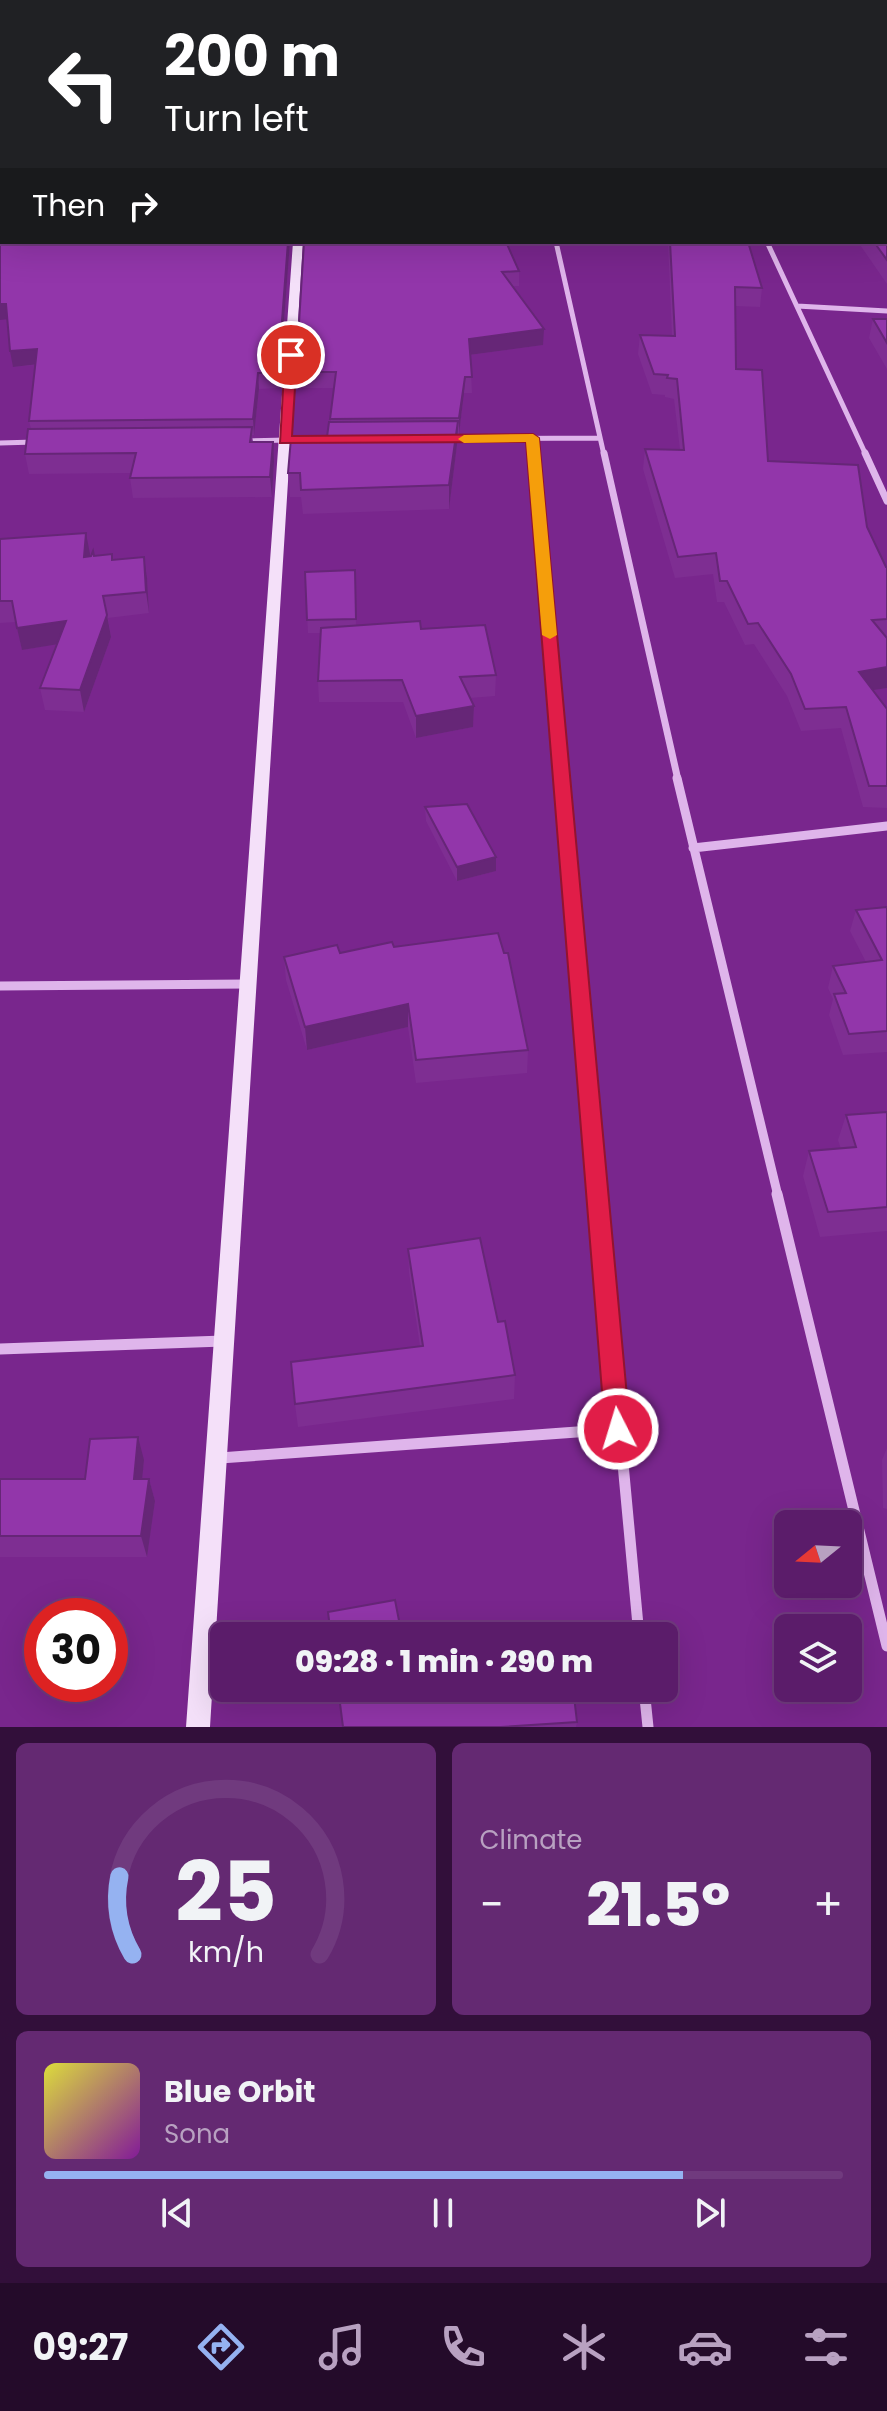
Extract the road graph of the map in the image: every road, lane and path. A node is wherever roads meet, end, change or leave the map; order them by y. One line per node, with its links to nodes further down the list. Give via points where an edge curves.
1 (298, 244): 9 (street)
2 (556, 244): 7 (street)
3 (768, 244): 4 (street)
4 (797, 306): 5 (street); 13 (street)
5 (887, 311)
6 (533, 438): 7 (street); 8 (street); 20 (street)
7 (600, 438): 15 (street)
8 (440, 439)
9 (292, 440): 10 (street); 16 (street)
10 (237, 441)
11 (47, 442): 12 (street)
12 (0, 443)
13 (887, 501)
14 (887, 826): 15 (street)
15 (693, 848): 23 (street)
16 (248, 984): 17 (street); 18 (street)
17 (0, 986)
18 (224, 1341): 19 (street); 21 (street)
19 (0, 1349)
20 (618, 1429): 21 (street); 22 (street)
21 (216, 1458): 25 (street)
22 (638, 1622)
23 (887, 1646)
24 (645, 1702): 26 (street)
25 (198, 1727)
26 (648, 1727)

